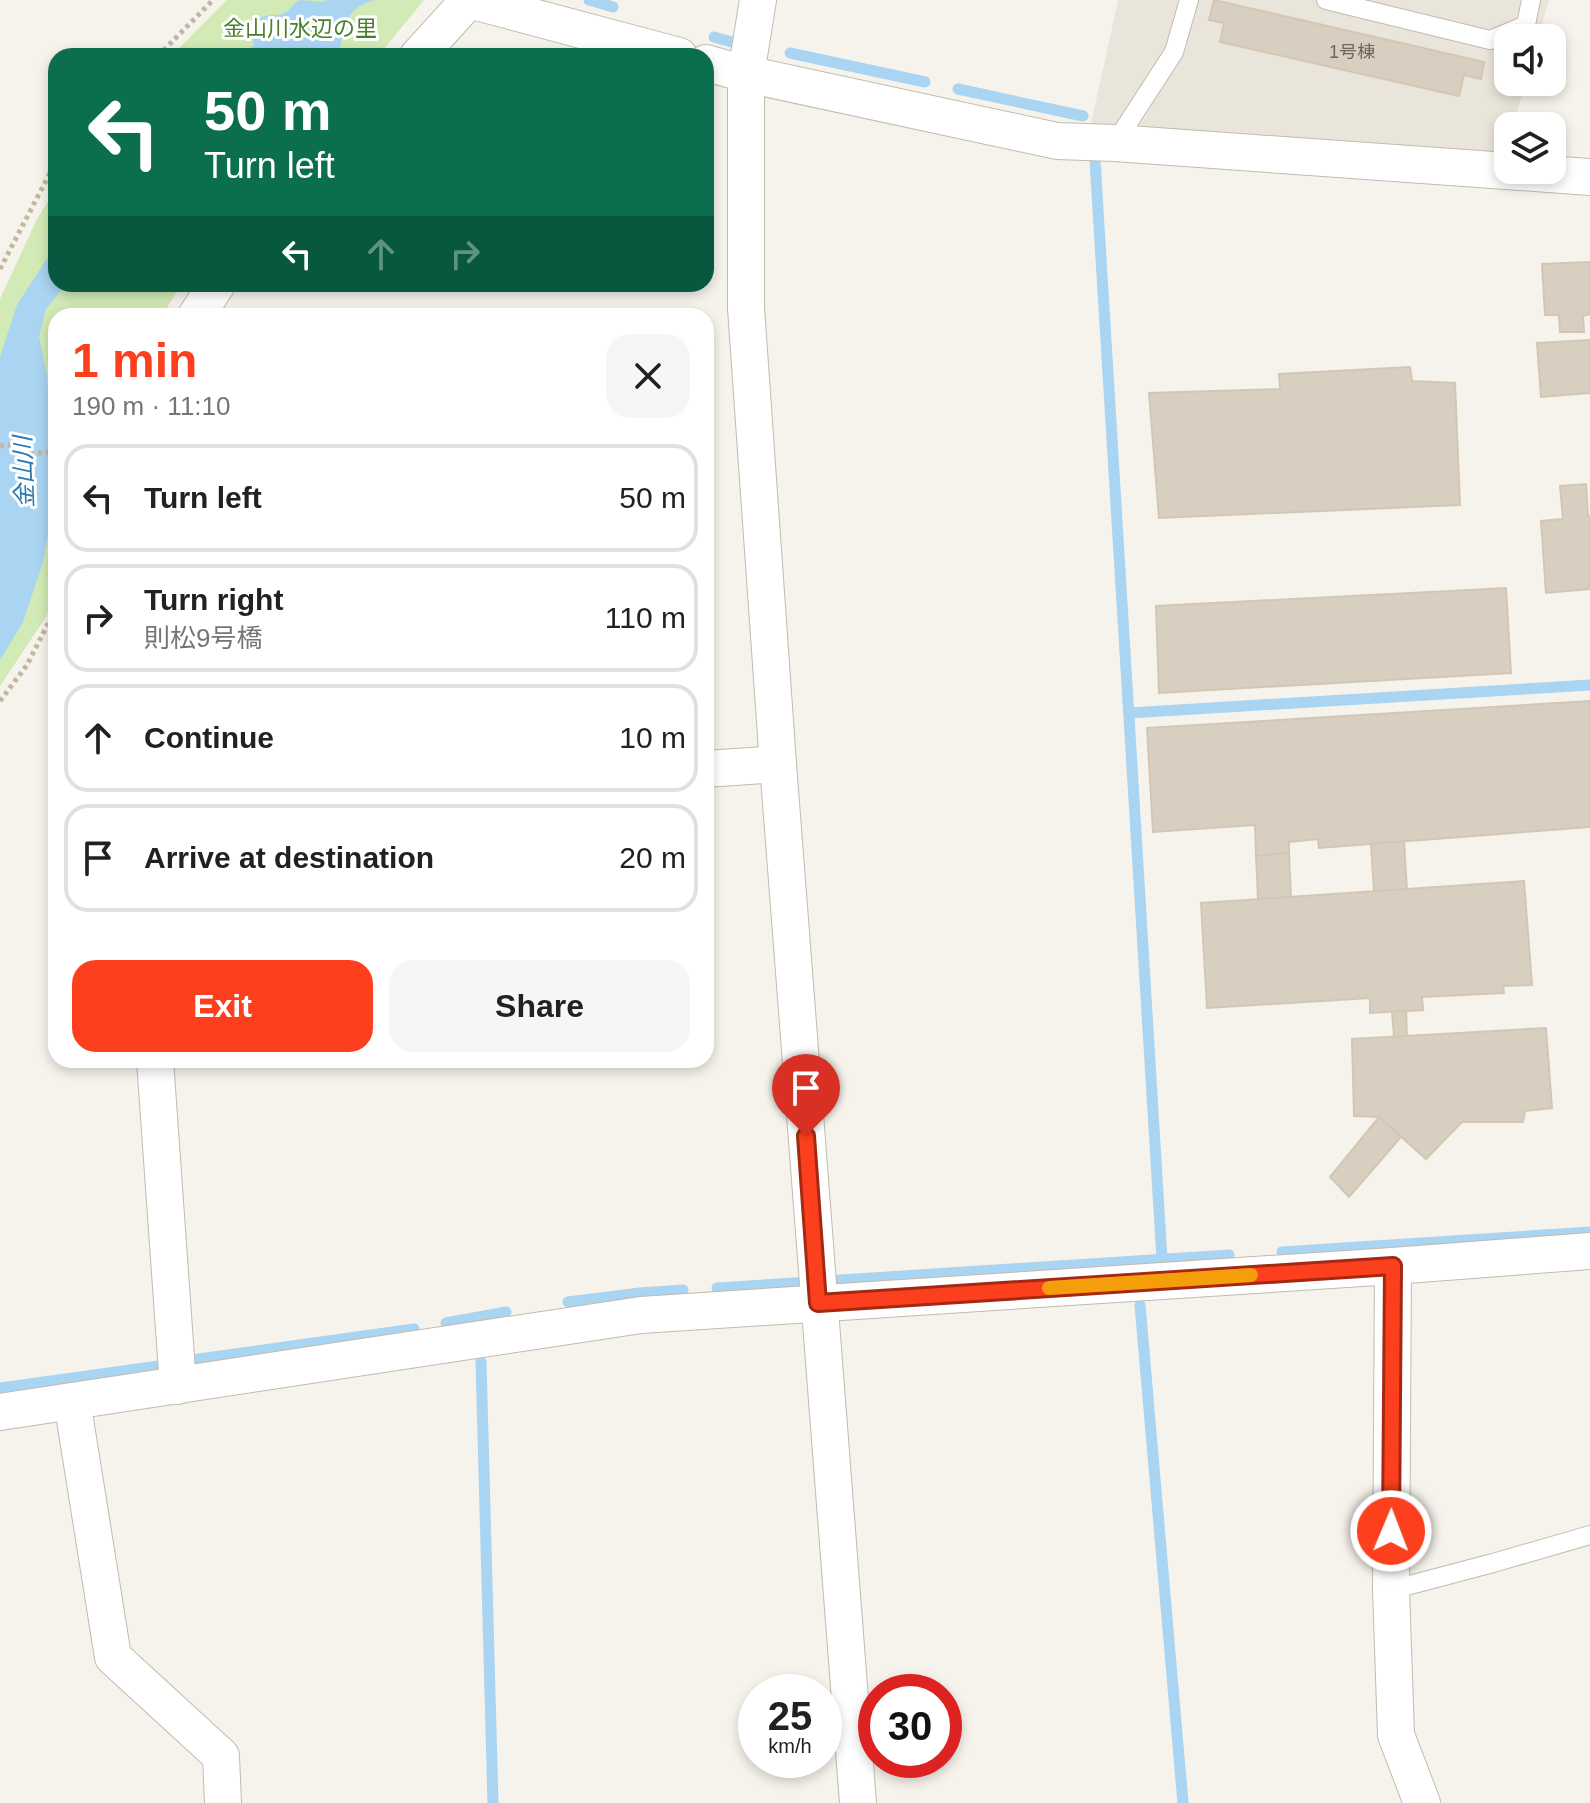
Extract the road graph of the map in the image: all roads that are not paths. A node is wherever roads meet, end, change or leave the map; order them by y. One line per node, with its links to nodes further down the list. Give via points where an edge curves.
1 (469, 0): 6 (street); 7 (street)
2 (758, 0): 9 (street)
3 (1189, 0): 10 (lane, via 1174,52)
4 (1326, 0): 5 (lane, via 1490,40 1526,25)
5 (1531, 0)
6 (425, 48)
7 (649, 48)
8 (714, 65): 9 (street)
9 (746, 74): 10 (street, via 1057,141); 12 (street, via 746,308)
10 (1115, 143): 11 (street)
11 (1590, 177)
12 (778, 764): 13 (street); 17 (street)
13 (714, 768)
14 (156, 1068): 18 (street)
15 (1590, 1251): 16 (street)
16 (1393, 1266): 17 (street); 22 (street)
17 (818, 1303): 18 (street, via 641,1315); 24 (street)
18 (178, 1386): 19 (street)
19 (72, 1401): 20 (street); 23 (street, via 113,1657 221,1756)
20 (0, 1412)
21 (1590, 1535): 22 (lane)
22 (1391, 1590): 25 (street, via 1396,1735)
23 (223, 1803)
24 (858, 1803)
25 (1422, 1803)

